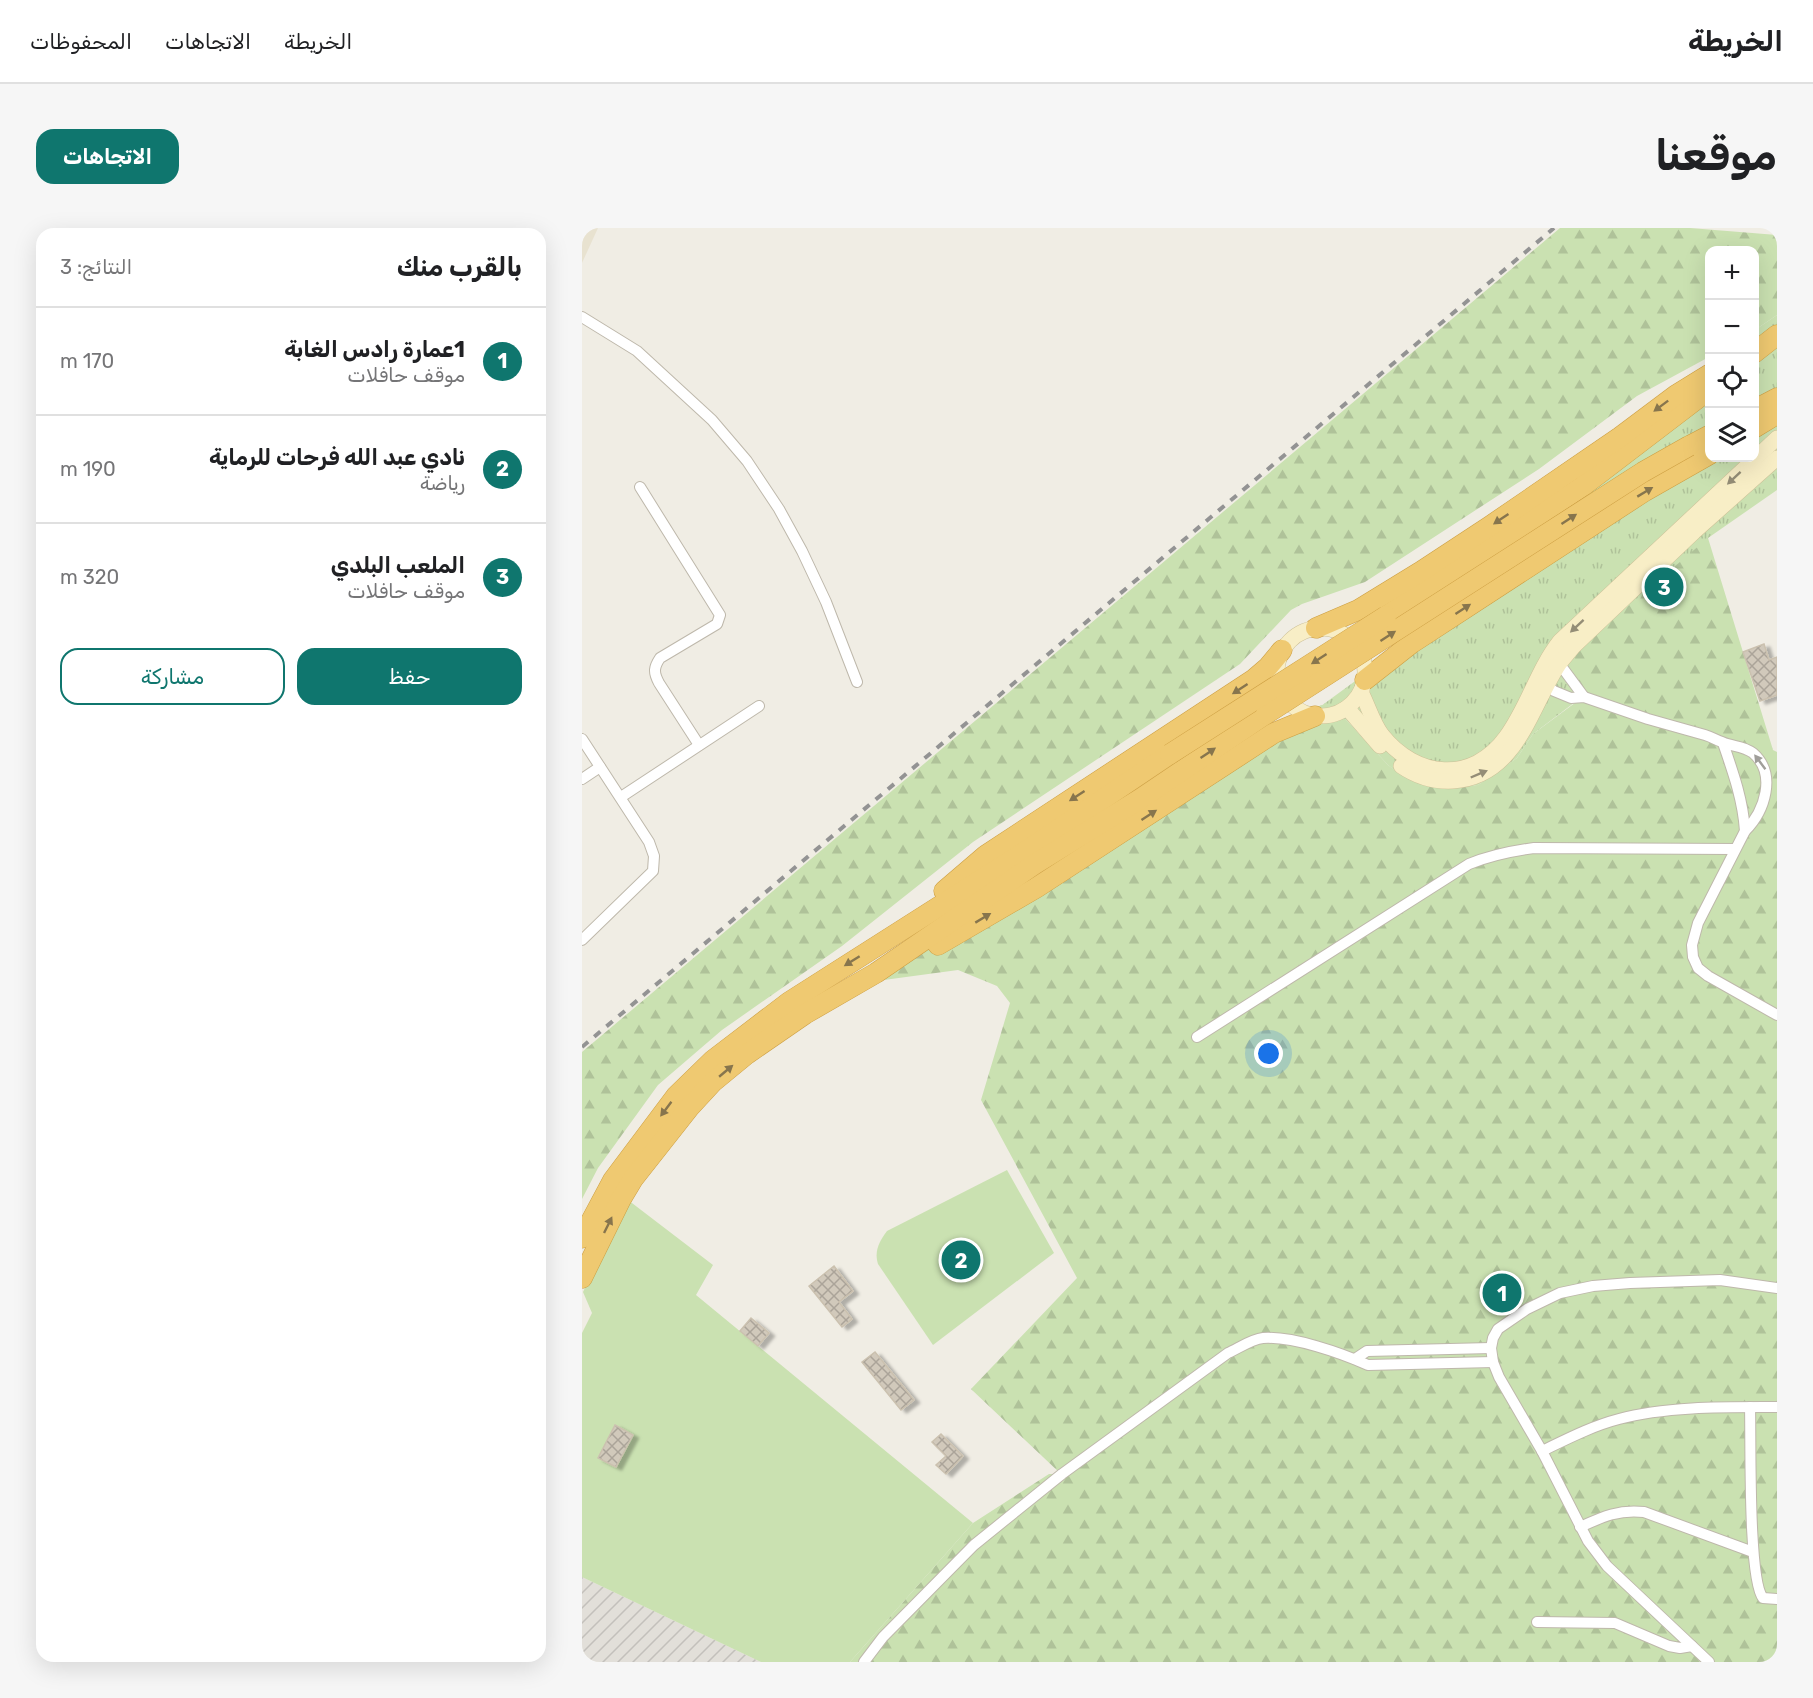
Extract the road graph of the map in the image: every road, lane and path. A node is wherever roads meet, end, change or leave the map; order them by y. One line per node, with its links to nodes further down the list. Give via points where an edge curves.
1 (582, 317): 20 (street, via 637,351 712,420 747,461 802,551)
2 (1777, 334): 3 (highway); 4 (highway)
3 (1759, 344)
4 (1759, 350)
5 (1705, 377): 16 (highway, one-way to 16, via 1450,552 1358,610)
6 (1705, 393): 34 (highway, one-way to 34, bridge, via 1583,486 1170,754)
7 (1777, 398): 8 (highway)
8 (1759, 408)
9 (1777, 414): 10 (highway)
10 (1759, 425)
11 (1705, 438): 34 (highway, one-way to 11, bridge, via 1140,799 1643,472)
12 (1777, 438): 18 (street, one-way to 18, via 1560,641)
13 (1705, 457): 21 (highway, one-way to 13, via 1422,636 1645,491)
14 (1777, 458): 18 (street)
15 (640, 487): 28 (street, via 720,615 717,624 660,658 654,666 654,675)
16 (1316, 628): 17 (street, via 1291,639); 21 (street, via 1340,632 1359,648 1365,663)
17 (1282, 650): 25 (street, via 1277,663 1281,692 1295,707); 36 (highway, one-way to 36, via 1254,680 986,855)
18 (1555, 658): 19 (street); 22 (street)
19 (1542, 681): 21 (street, via 1500,743 1476,763 1451,770 1415,764 1398,752 1379,731 1362,694); 22 (street, via 1571,698); 24 (street, one-way to 19, via 1405,769 1431,780 1463,780 1478,776 1503,759 1521,735)
20 (857, 682)
21 (1364, 684): 24 (street)
22 (1584, 697): 27 (street)
23 (759, 706): 28 (street)
24 (1346, 709): 25 (street)
25 (1315, 716): 37 (highway, one-way to 25, via 914,959 1036,888 1274,733)
26 (582, 739): 29 (street)
27 (1723, 743): 32 (street, via 1740,794); 32 (street, one-way to 27, via 1762,810 1768,790 1767,773 1764,763 1753,753)
28 (699, 745): 31 (street)
29 (600, 767): 30 (street); 31 (street)
30 (582, 779)
31 (621, 797): 35 (street, via 649,842 654,856 653,871)
32 (1745, 831): 33 (street)
33 (1735, 849): 38 (street, via 1698,923 1693,957 1708,976); 39 (street, via 1534,848 1486,857 1469,864)
34 (1031, 858): 36 (highway); 37 (highway)
35 (582, 938)
36 (886, 940): 40 (highway, one-way to 40, via 789,1002 693,1079 613,1180)
37 (876, 973): 41 (highway, one-way to 37, via 633,1179 713,1082 805,1014)
38 (1777, 1015)
39 (1197, 1037)
40 (582, 1238)
41 (582, 1278)
42 (1777, 1288): 43 (street, via 1720,1280 1593,1286 1560,1293 1527,1309 1498,1329)
43 (1491, 1348): 44 (street, via 1366,1351); 45 (street)
44 (1355, 1359): 45 (street, via 1368,1365); 54 (street, via 1293,1341 1261,1338 1228,1353 1062,1474 974,1545 883,1637)
45 (1493, 1362): 48 (street)
46 (1750, 1407): 47 (street); 48 (street, via 1678,1410 1619,1419); 50 (street)
47 (1777, 1407)
48 (1542, 1451): 49 (street)
49 (1580, 1527): 50 (street, via 1610,1513 1644,1512); 53 (street, via 1607,1566)
50 (1753, 1552): 51 (street, via 1760,1595 1767,1600)
51 (1777, 1599)
52 (1537, 1622): 53 (street, via 1622,1624 1669,1646)
53 (1692, 1646): 55 (street)
54 (864, 1662)
55 (1709, 1662)

